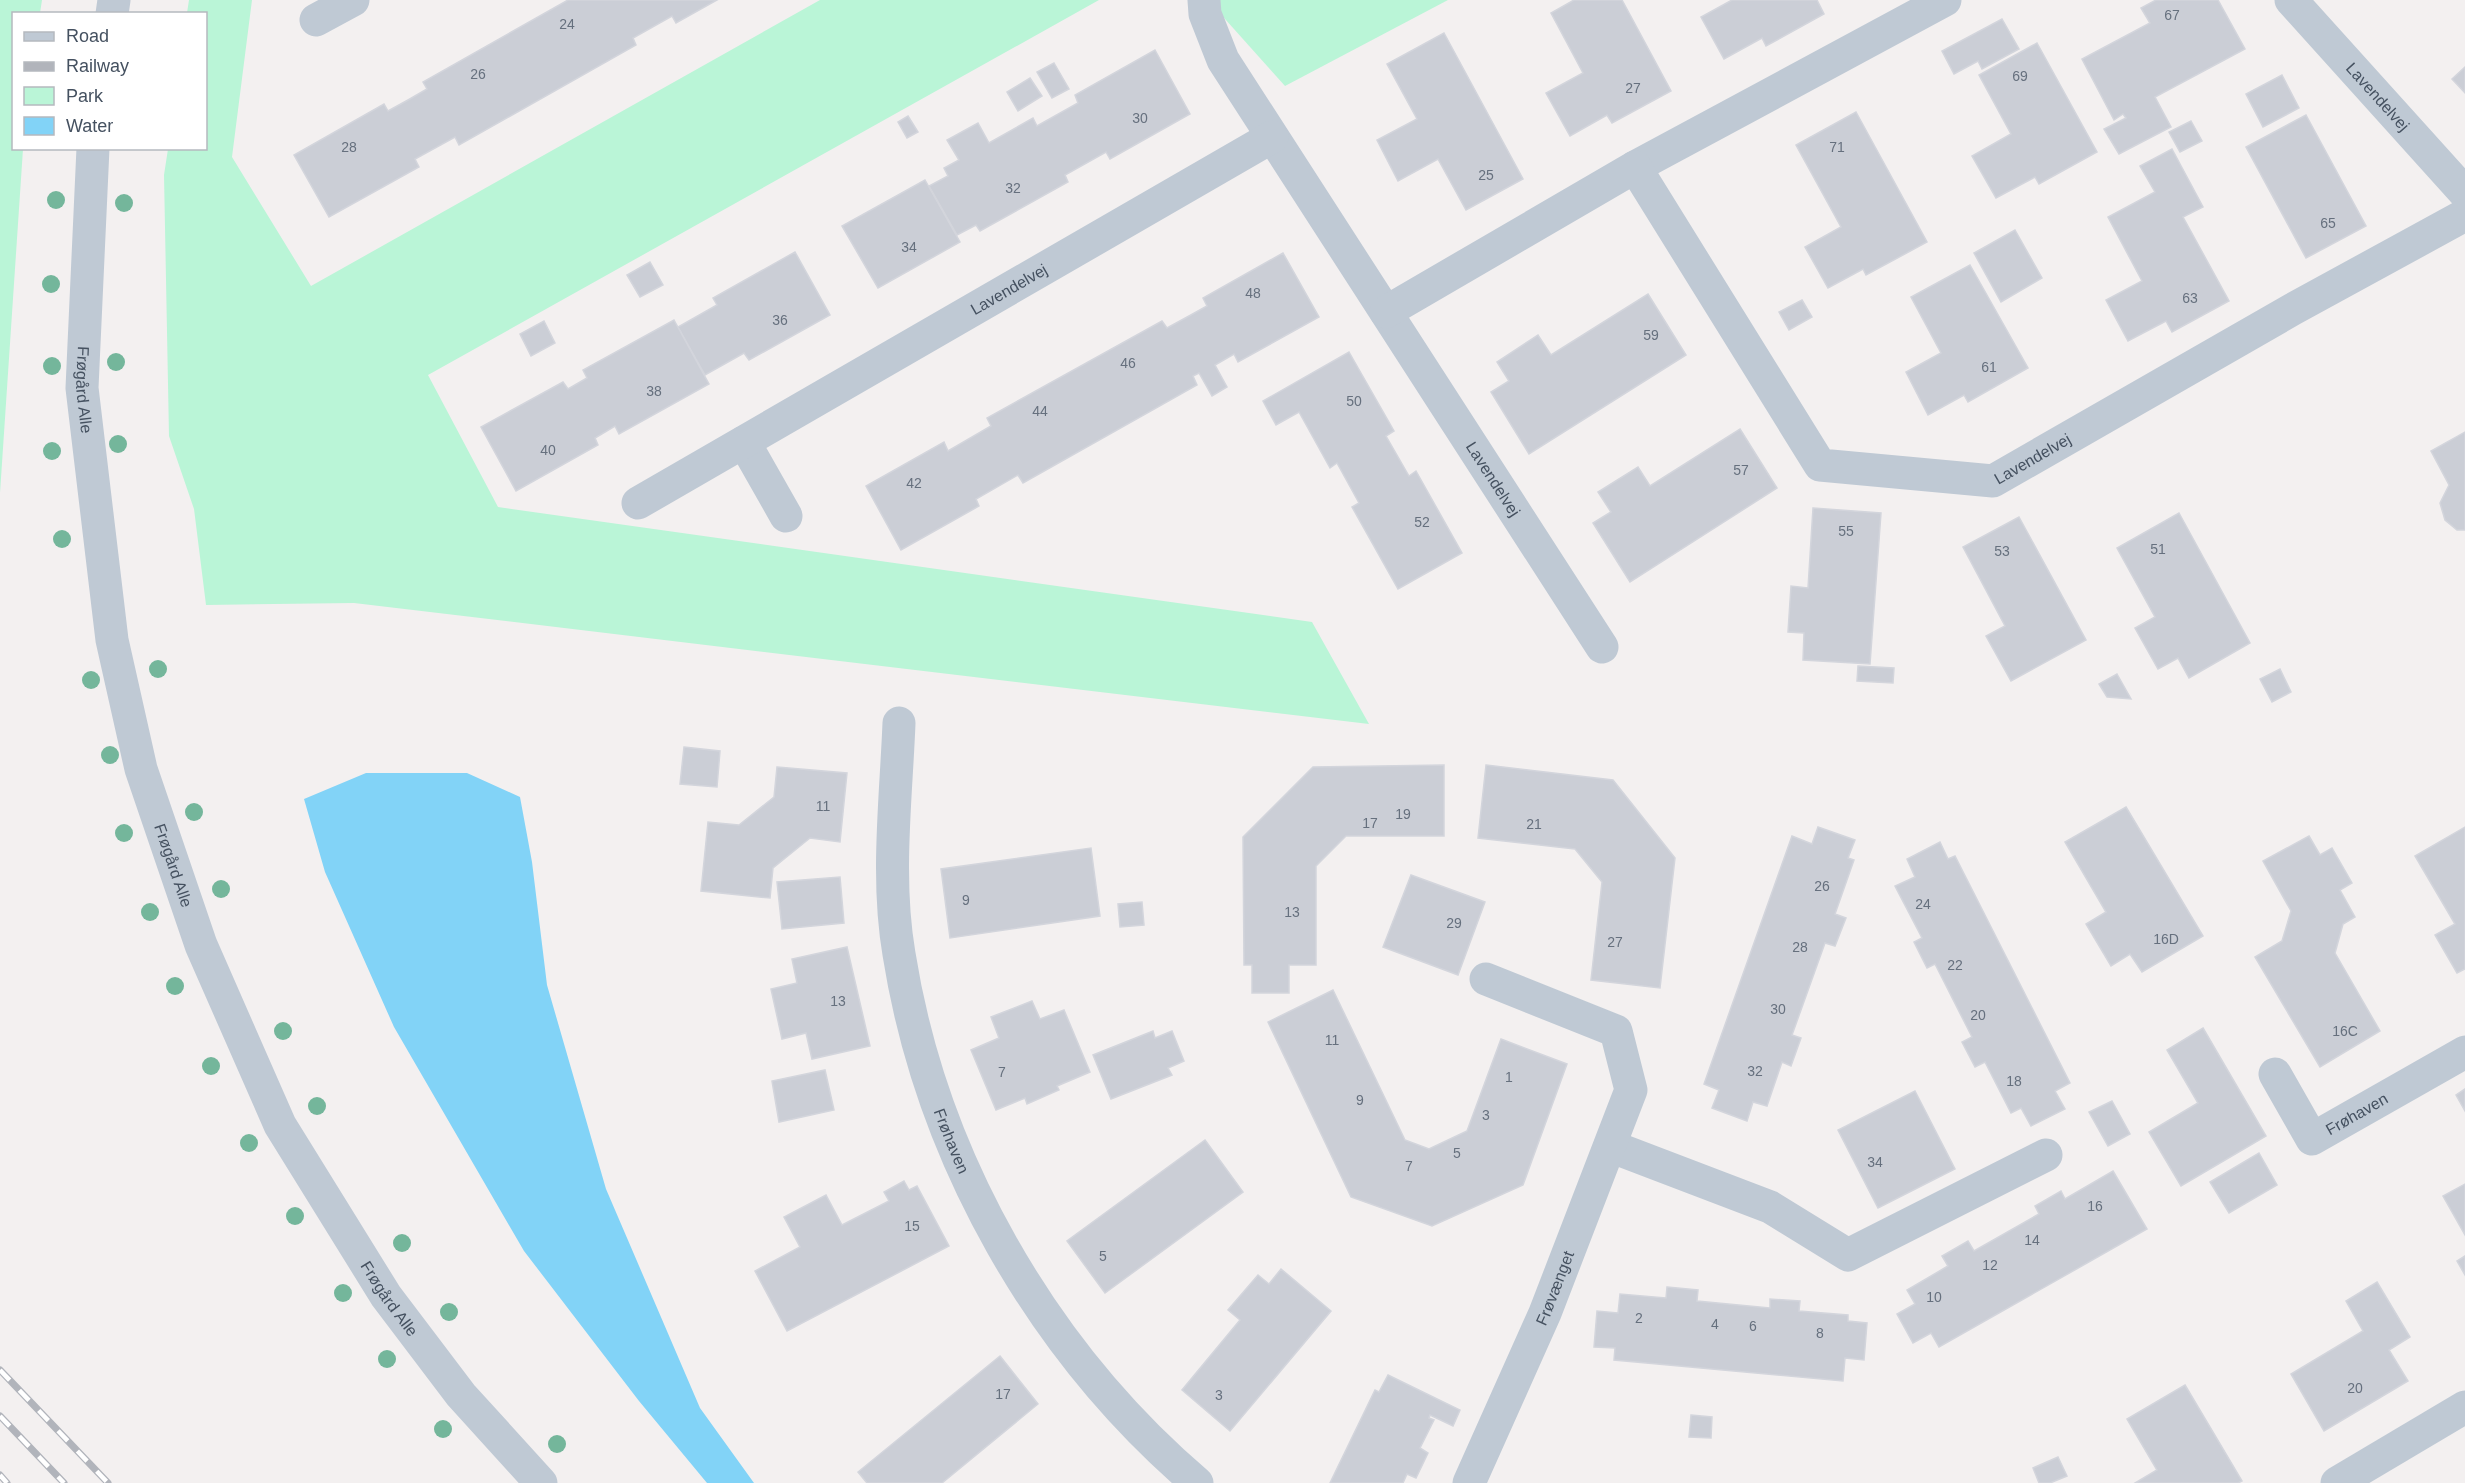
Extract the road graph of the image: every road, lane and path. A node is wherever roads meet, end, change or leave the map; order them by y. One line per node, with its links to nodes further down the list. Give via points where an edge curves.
1 (353, 0): 5 (street)
2 (1204, 0): 6 (street, Lavendelvej, via 1205,14 1222,60)
3 (1945, 0): 8 (street)
4 (2291, 0): 9 (street, Lavendelvej)
5 (316, 20)
6 (1272, 137): 11 (street, Lavendelvej); 12 (street, Lavendelvej)
7 (93, 150): 23 (street, Frøgård Alle, via 82,388 112,640 141,769 155,811 201,945 280,1125 386,1296 461,1395)
8 (1635, 167): 10 (street, Lavendelvej, via 1820,465 1993,481); 11 (street)
9 (2465, 193)
10 (2465, 215)
11 (1386, 312): 15 (street, Lavendelvej)
12 (744, 442): 13 (street, Lavendelvej); 14 (street)
13 (638, 503)
14 (786, 516)
15 (1602, 647)
16 (899, 723): 24 (street, Frøhaven, via 893,880 898,953 938,1110 978,1199 1028,1288 1070,1348 1133,1424)
17 (1486, 979): 20 (street, Frøvænget, via 1616,1031 1631,1090)
18 (2465, 1052): 19 (street, Frøhaven, via 2312,1139)
19 (2275, 1074)
20 (1610, 1146): 21 (street, via 1770,1207 1848,1255); 25 (street, Frøvænget, via 1545,1313)
21 (2046, 1155)
22 (2465, 1407): 26 (street)
23 (541, 1483)
24 (1197, 1483)
25 (1469, 1483)
26 (2337, 1483)

